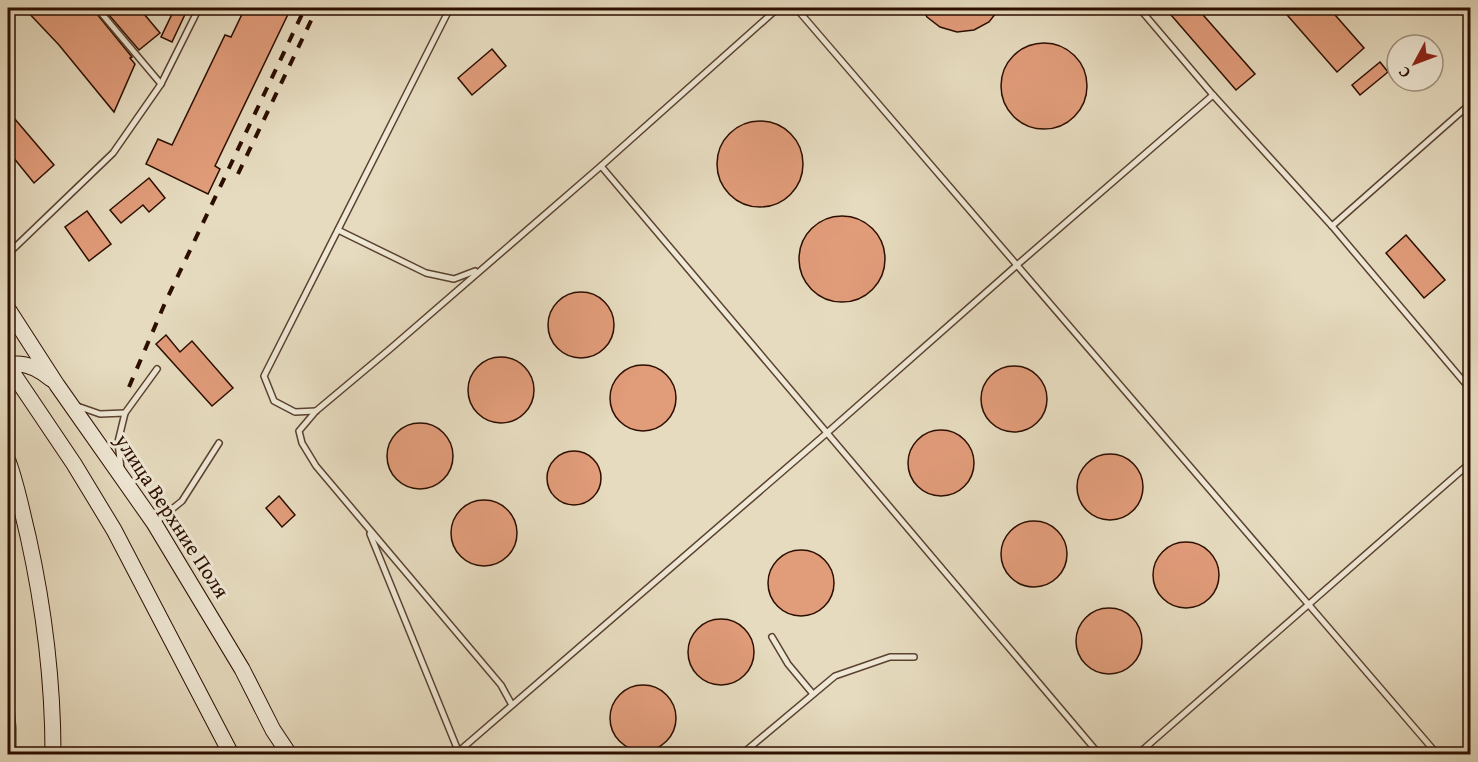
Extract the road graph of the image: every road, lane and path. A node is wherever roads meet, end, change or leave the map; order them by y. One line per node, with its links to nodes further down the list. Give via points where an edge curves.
1 (97, 8): 7 (lane)
2 (199, 8): 7 (lane)
3 (450, 8): 12 (lane)
4 (778, 8): 10 (lane)
5 (796, 8): 14 (lane)
6 (1138, 8): 8 (lane)
7 (161, 84): 13 (lane, via 113,153)
8 (1213, 94): 11 (lane); 14 (lane)
9 (1470, 105): 11 (lane)
10 (601, 166): 15 (lane); 24 (lane)
11 (1332, 226): 20 (lane)
12 (338, 230): 15 (lane, via 426,273 454,279); 22 (lane, via 264,376 274,401 295,412)
13 (8, 254)
14 (1017, 265): 24 (lane); 31 (lane)
15 (480, 270): 22 (lane)
16 (8, 309): 19 (main road, улица Верхние Поля)
17 (8, 365): 19 (main road, via 28,365); 40 (main road, via 114,530)
18 (157, 369): 23 (lane)
19 (57, 385): 21 (main road, улица Верхние Поля)
20 (1470, 389)
21 (69, 402): 23 (lane, via 100,414); 28 (main road, улица Верхние Поля)
22 (316, 411): 30 (lane, via 299,431 302,442 316,466)
23 (125, 413): 28 (lane, via 118,442)
24 (828, 432): 35 (lane); 45 (lane)
25 (219, 442): 29 (lane, via 182,501)
26 (8, 461): 39 (main road, via 42,608 52,698)
27 (1470, 463): 31 (lane)
28 (122, 474): 29 (main road, улица Верхние Поля)
29 (154, 523): 36 (main road, улица Верхние Поля, via 236,659)
30 (368, 529): 35 (lane, via 501,685); 38 (lane)
31 (1308, 604): 46 (lane); 47 (lane)
32 (772, 637): 34 (lane)
33 (914, 657): 34 (lane, via 890,657 835,676)
34 (813, 694): 37 (lane)
35 (513, 705): 38 (lane)
36 (273, 730): 41 (main road); 42 (main road, улица Верхние Поля)
37 (751, 747): 43 (lane); 44 (lane)
38 (459, 753)
39 (52, 754)
40 (231, 754)
41 (282, 754)
42 (289, 754)
43 (742, 754)
44 (758, 754)
45 (1099, 754)
46 (1138, 754)
47 (1437, 754)

